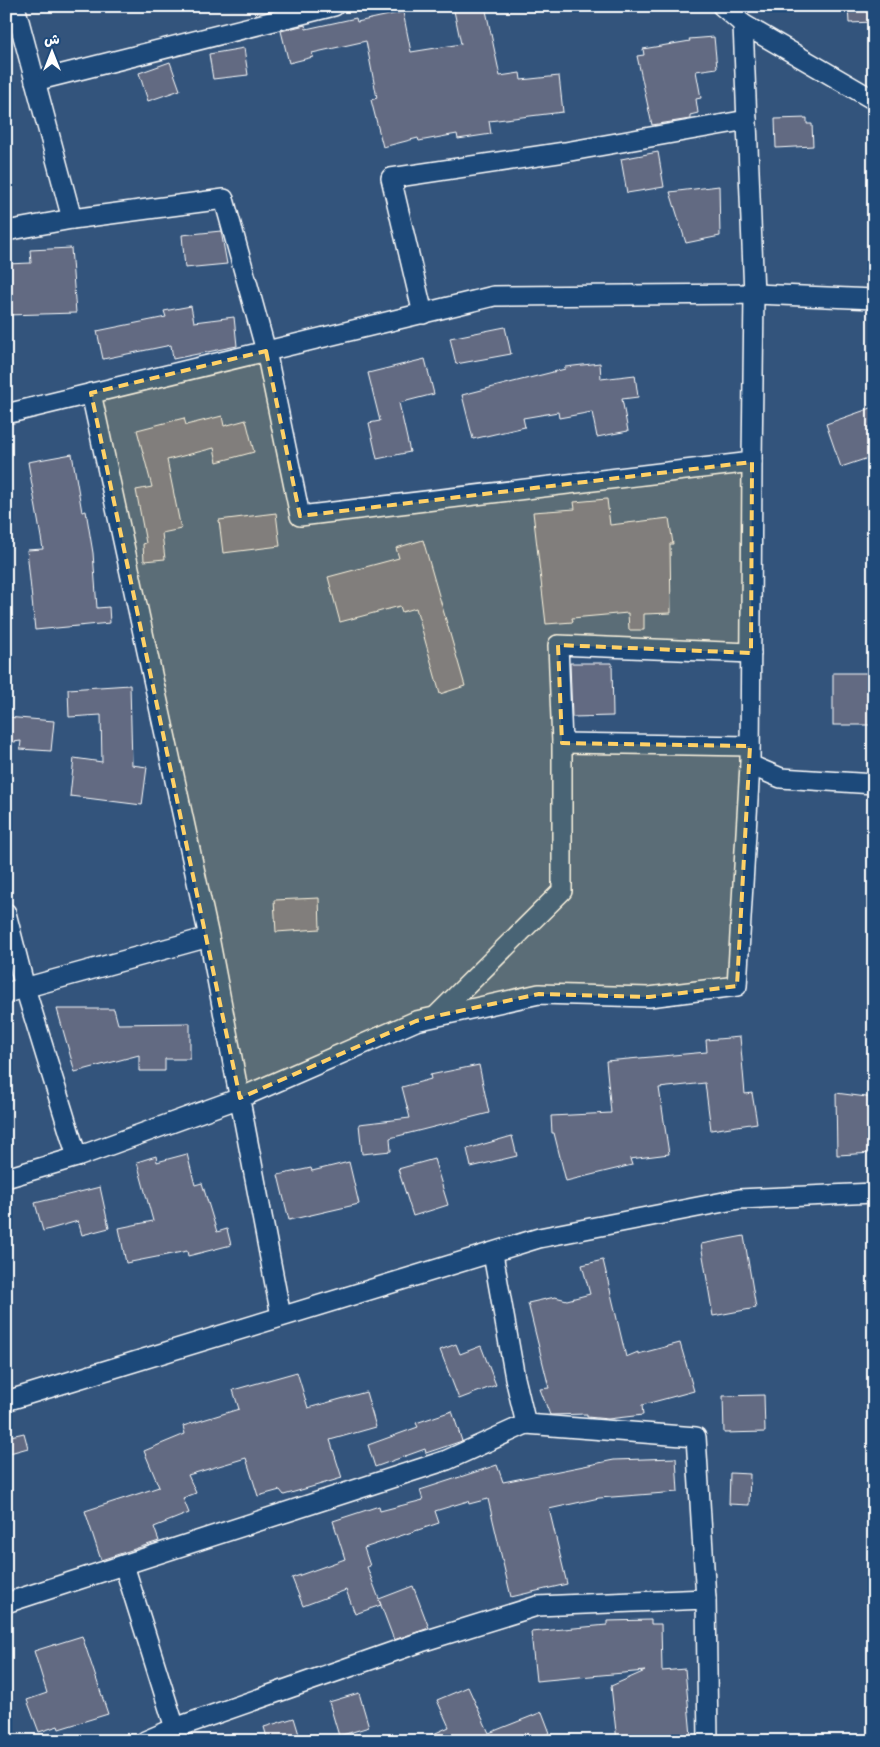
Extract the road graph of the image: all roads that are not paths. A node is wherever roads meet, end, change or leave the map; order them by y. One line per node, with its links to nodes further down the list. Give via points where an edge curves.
1 (15, 6): 5 (street)
2 (334, 6): 5 (street)
3 (722, 6): 4 (street)
4 (743, 24): 6 (street); 7 (street)
5 (35, 81): 8 (street)
6 (874, 100)
7 (747, 120): 10 (street); 12 (street, via 391,178)
8 (72, 220): 9 (street); 13 (street, via 224,199)
9 (6, 231)
10 (754, 294): 11 (street); 12 (street, via 494,296); 16 (street)
11 (874, 299)
12 (423, 314): 13 (street)
13 (266, 351): 14 (street); 16 (street, via 300,516)
14 (91, 393): 15 (street); 23 (street)
15 (6, 414)
16 (752, 462): 17 (street)
17 (751, 653): 18 (street, via 558,645); 19 (street)
18 (562, 743): 19 (street); 26 (street, via 562,891)
19 (750, 746): 20 (street)
20 (750, 765): 21 (street, via 781,778); 26 (street, via 737,986 650,997 539,994)
21 (874, 784)
22 (6, 913): 24 (street)
23 (208, 937): 24 (street); 27 (street)
24 (25, 988): 25 (street); 28 (street)
25 (6, 993)
26 (436, 1016): 27 (street, via 416,1021)
27 (240, 1098): 28 (street); 32 (street)
28 (77, 1157): 29 (street)
29 (6, 1178)
30 (874, 1193): 31 (street, via 739,1199 539,1238)
31 (493, 1254): 32 (street); 34 (street)
32 (281, 1316): 33 (street)
33 (6, 1401)
34 (526, 1424): 35 (street, via 447,1460); 36 (street, via 696,1436)
35 (124, 1565): 37 (street); 38 (street)
36 (706, 1599): 38 (street, via 538,1606 421,1642); 40 (street)
37 (6, 1603)
38 (177, 1734): 39 (street)
39 (145, 1741)
40 (708, 1741)

